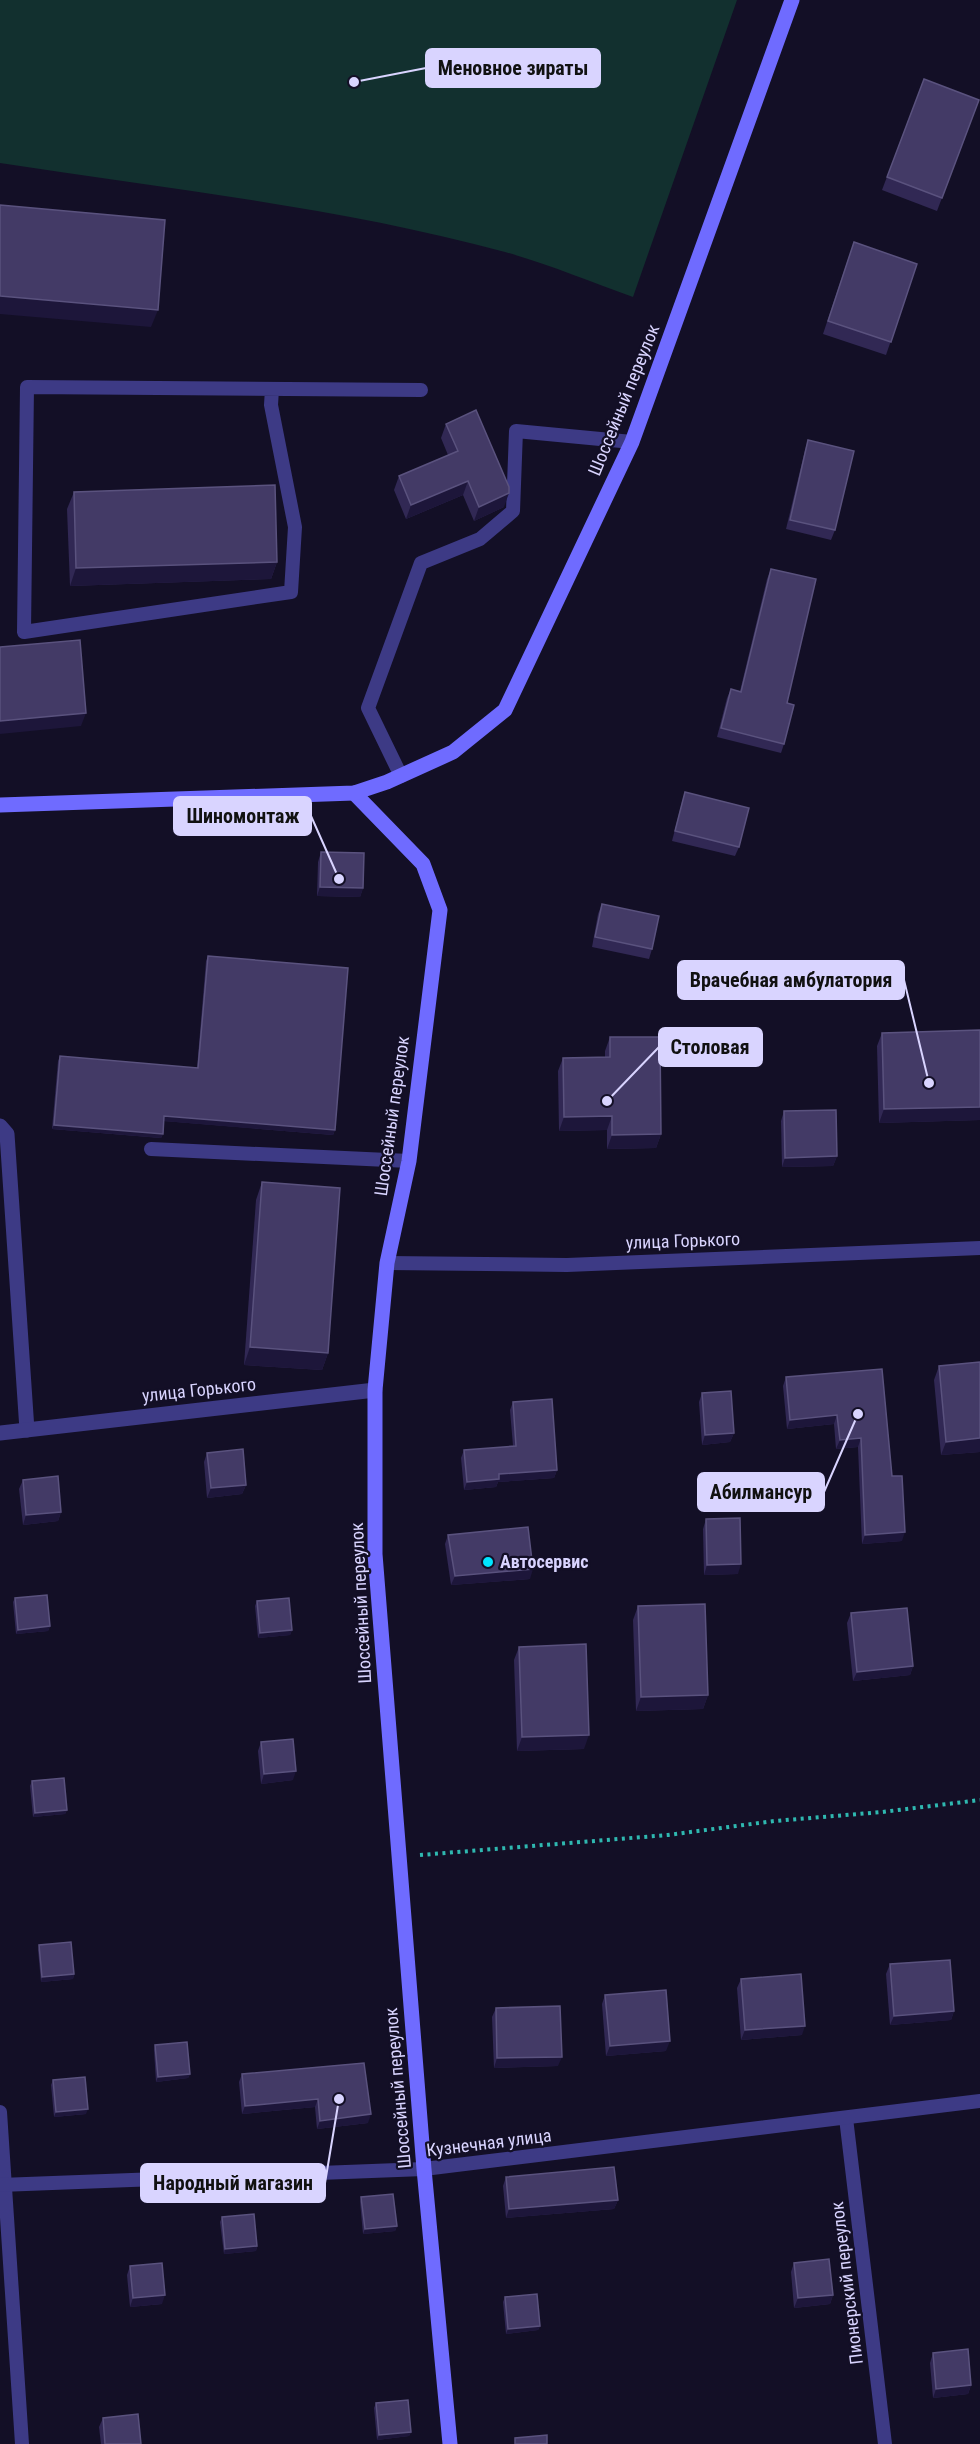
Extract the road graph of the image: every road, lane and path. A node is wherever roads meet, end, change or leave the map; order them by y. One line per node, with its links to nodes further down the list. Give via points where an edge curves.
1 (792, 0): 4 (main road, Шоссейный переулок)
2 (272, 389): 2 (lane, via 27,387 24,632 291,592 295,528 271,405); 3 (lane)
3 (421, 390)
4 (632, 442): 5 (main road, Шоссейный переулок, via 505,710 453,752); 5 (lane, via 516,431 513,510 480,539 422,563 368,708)
5 (401, 776): 6 (main road, Шоссейный переулок)
6 (354, 793): 7 (main road, Шоссейный переулок); 10 (main road, Шоссейный переулок, via 423,864 440,910)
7 (0, 805)
8 (0, 1126): 14 (street, via 7,1134)
9 (151, 1149): 10 (lane)
10 (409, 1161): 12 (main road, Шоссейный переулок)
11 (980, 1248): 12 (lane, улица Горького, via 567,1265)
12 (387, 1263): 13 (main road, Шоссейный переулок)
13 (375, 1390): 14 (street, улица Горького); 17 (main road, Шоссейный переулок, via 375,1554)
14 (27, 1430): 15 (street, улица Горького)
15 (0, 1433)
16 (980, 1800): 17 (path, via 668,1835)
17 (399, 1857): 21 (main road, Шоссейный переулок)
18 (980, 2101): 20 (lane, Кузнечная улица)
19 (0, 2112): 22 (lane)
20 (846, 2118): 21 (lane, Кузнечная улица); 25 (lane, Пионерский переулок)
21 (424, 2169): 22 (lane, Кузнечная улица); 24 (main road, Шоссейный переулок)
22 (3, 2185): 23 (lane)
23 (22, 2444)
24 (450, 2444)
25 (885, 2444)

